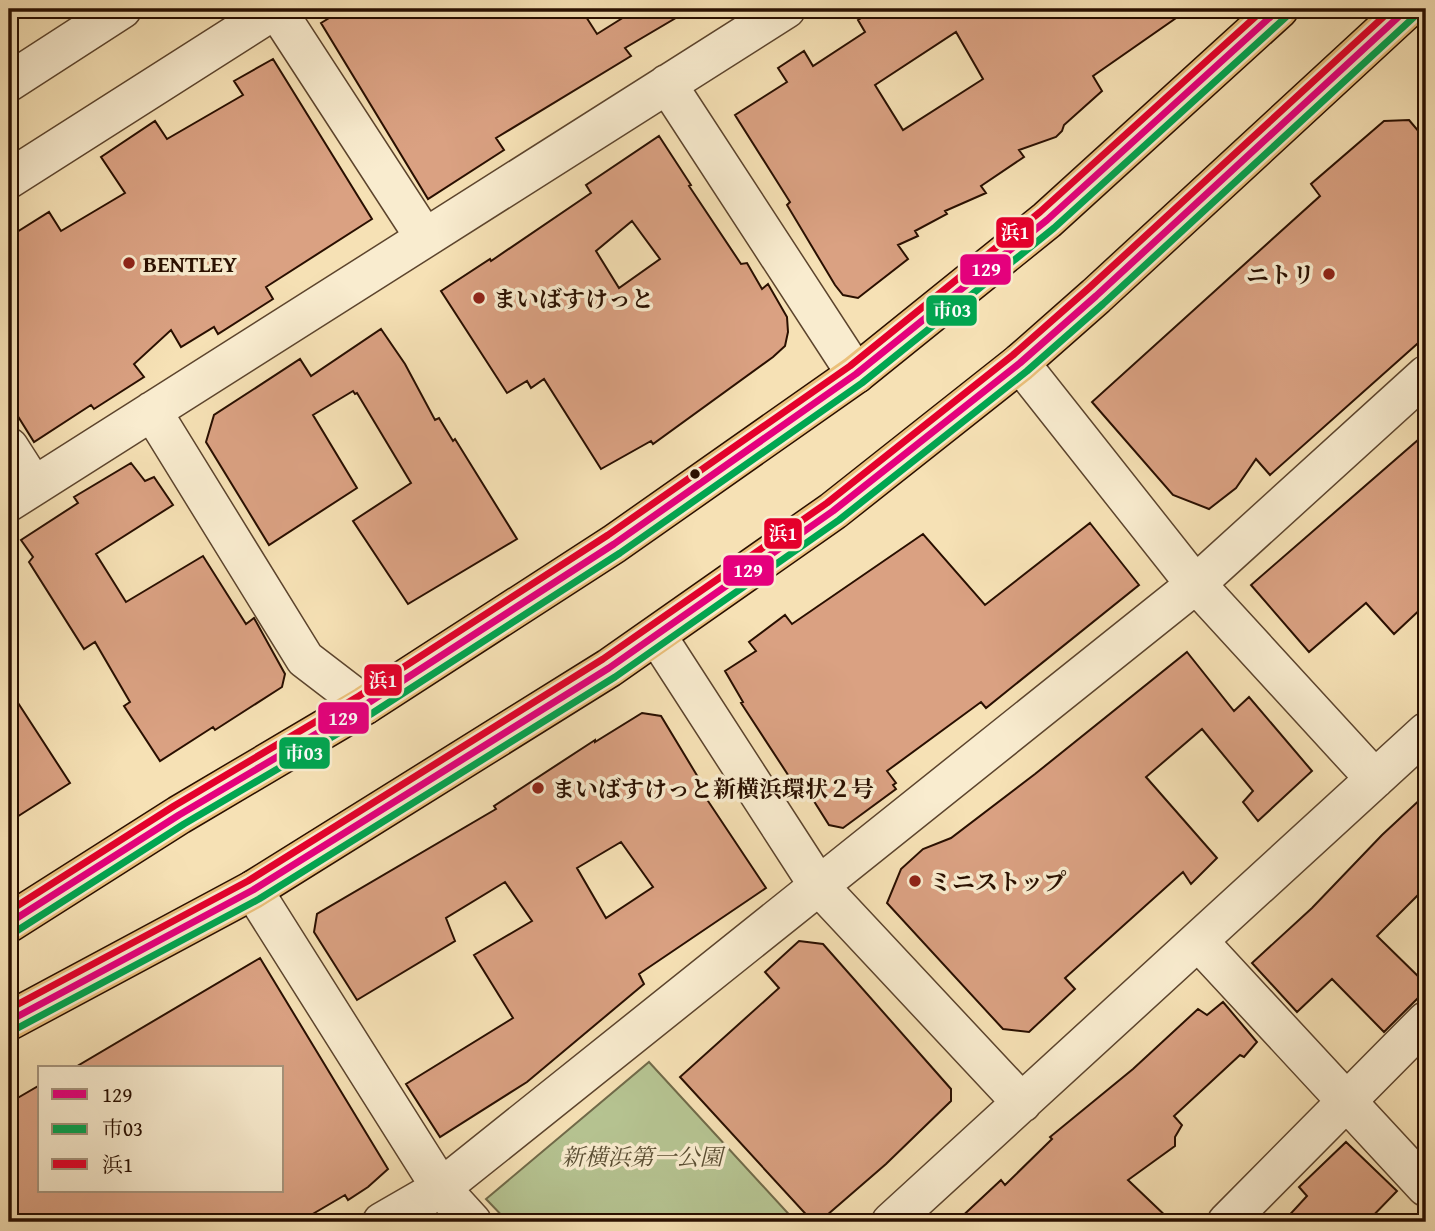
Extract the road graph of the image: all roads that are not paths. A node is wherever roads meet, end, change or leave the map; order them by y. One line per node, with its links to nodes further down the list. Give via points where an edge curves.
1 (122, 9): 6 (street)
2 (276, 9): 8 (street); 9 (street)
3 (786, 9): 7 (street)
4 (1279, 9): 11 (main road, via 1047,220)
5 (1407, 9): 10 (main road)
6 (9, 82)
7 (667, 84): 9 (street); 11 (street)
8 (9, 179)
9 (425, 238): 13 (street)
10 (1020, 363): 16 (street); 17 (main road, via 833,511)
11 (856, 374): 18 (main road, via 614,544)
12 (1426, 375): 16 (street)
13 (152, 411): 15 (street); 18 (street, via 306,659)
14 (9, 447): 15 (street)
15 (21, 494)
16 (1196, 584): 20 (street); 21 (street)
17 (657, 636): 21 (street); 22 (main road)
18 (365, 705): 23 (main road)
19 (1426, 732): 20 (street)
20 (1375, 779): 24 (street)
21 (818, 885): 28 (street); 30 (street)
22 (253, 890): 25 (main road); 30 (street)
23 (9, 923)
24 (1198, 942): 27 (street); 28 (street)
25 (9, 1021)
26 (1426, 1021): 27 (street)
27 (1347, 1101): 29 (street); 34 (street)
28 (1022, 1103): 33 (street)
29 (1426, 1186)
30 (441, 1188): 31 (street); 32 (street)
31 (382, 1222)
32 (472, 1222)
33 (891, 1222)
34 (1227, 1222)

